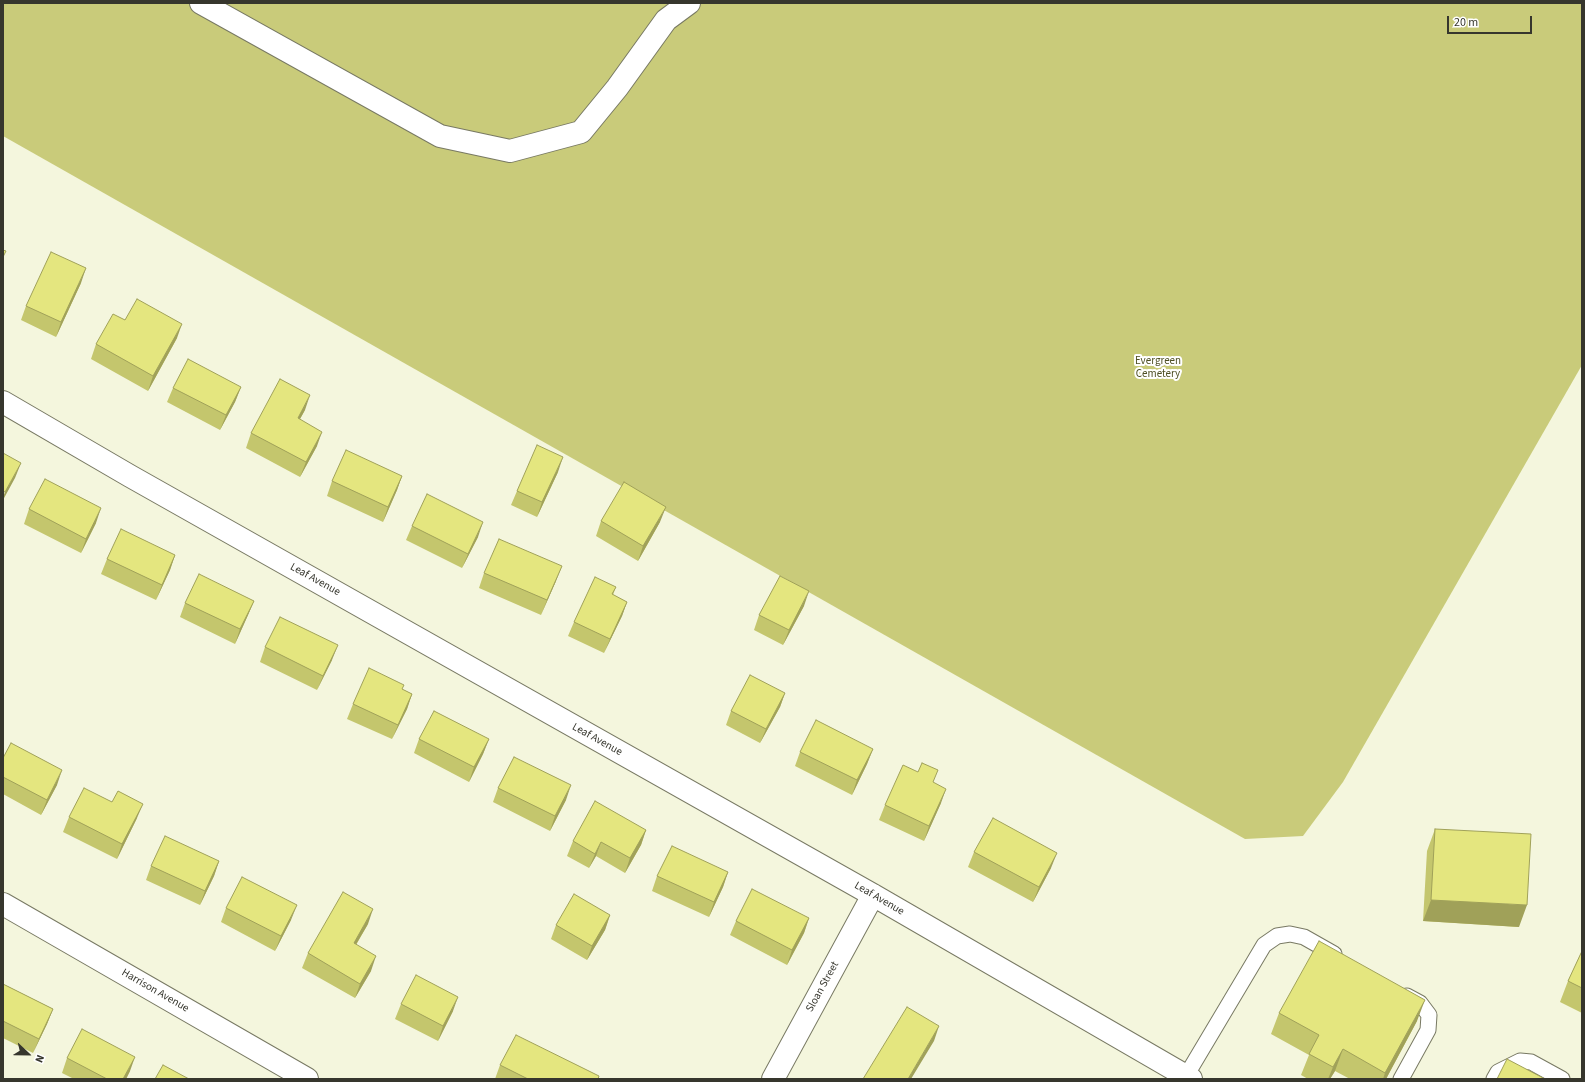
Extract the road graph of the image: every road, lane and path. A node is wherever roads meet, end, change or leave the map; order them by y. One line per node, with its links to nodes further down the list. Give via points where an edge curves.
1 (201, 3): 2 (street, via 440,136 510,151 581,132 617,88 666,20)
2 (689, 3)
3 (3, 402): 4 (street, Leaf Avenue)
4 (873, 895): 8 (street, Leaf Avenue); 10 (street, Sloan Street)
5 (3, 904): 9 (street, Harrison Avenue)
6 (1345, 961): 8 (lane, via 1304,937 1290,934 1277,936 1264,945)
7 (1393, 988): 11 (lane, via 1420,1004 1430,1015 1428,1030)
8 (1188, 1078)
9 (307, 1079)
10 (773, 1079)
11 (1401, 1079)
12 (1494, 1079): 13 (lane, via 1498,1072 1520,1061 1531,1062)
13 (1562, 1079)

